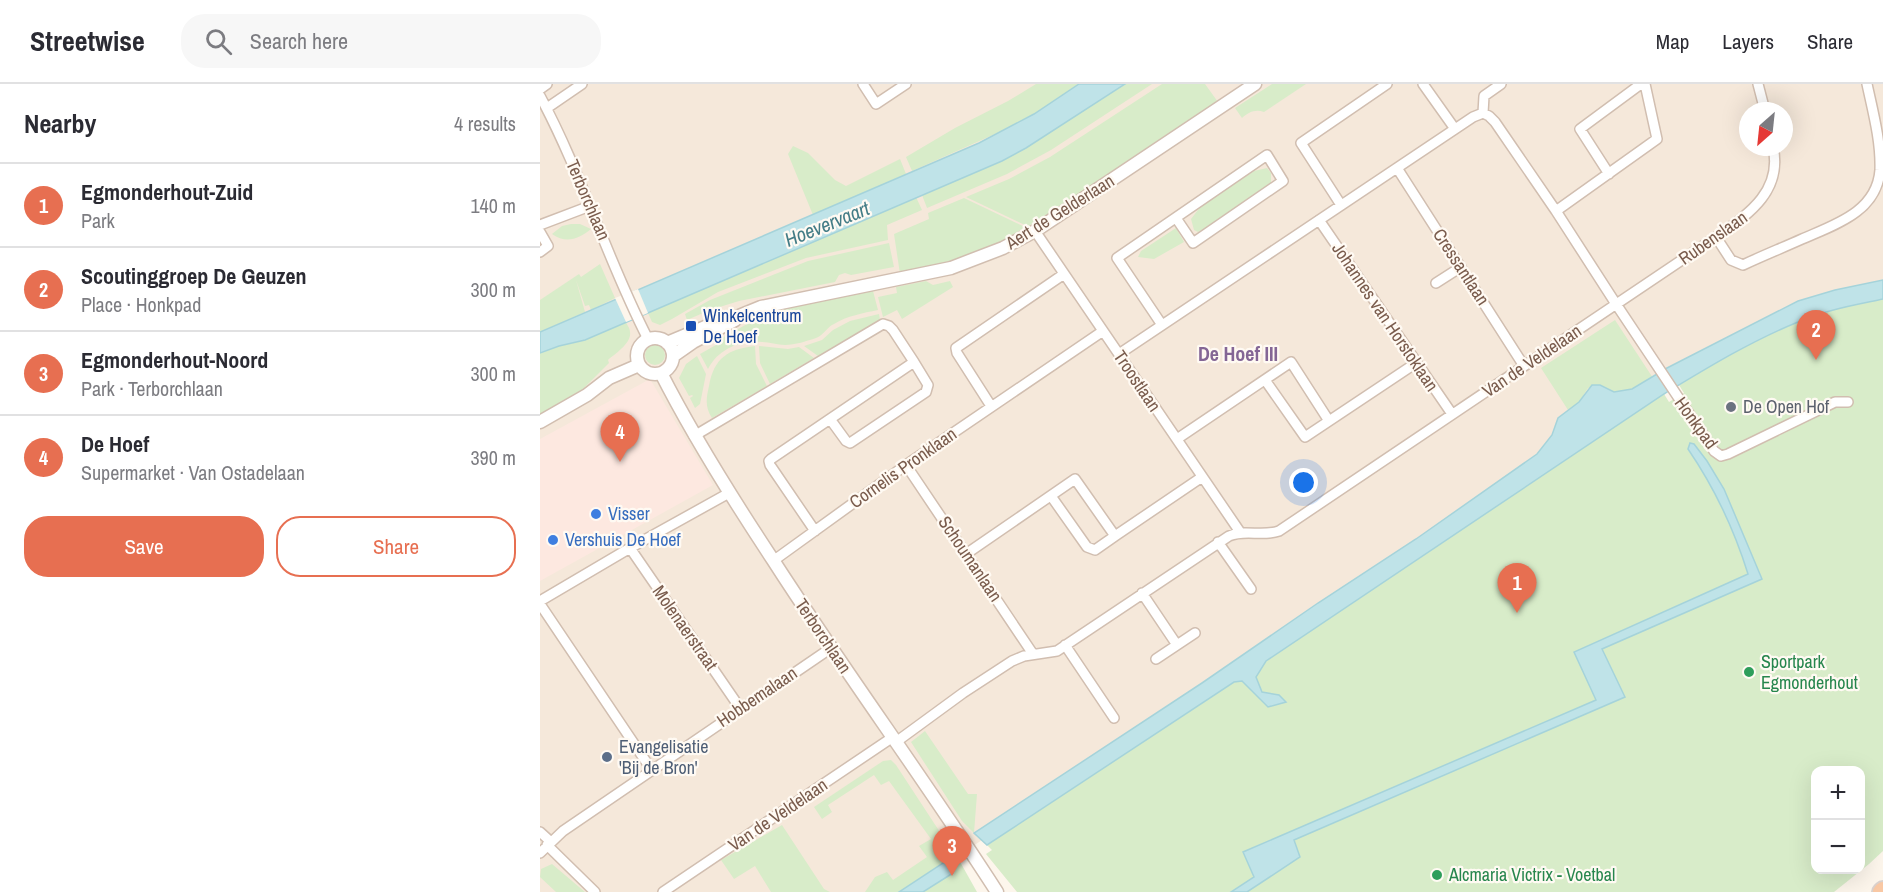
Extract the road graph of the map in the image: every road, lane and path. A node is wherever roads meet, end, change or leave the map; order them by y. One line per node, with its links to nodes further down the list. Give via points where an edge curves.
1 (547, 84): 12 (street)
2 (582, 84): 15 (street)
3 (863, 84): 4 (street, via 876,104)
4 (906, 84)
5 (1255, 84): 27 (street, Aert de Gelderlaan)
6 (1387, 84): 21 (street, via 1301,143)
7 (1423, 84): 17 (street)
8 (1643, 84): 20 (street, via 1657,139); 20 (street, via 1580,129)
9 (1758, 84): 14 (street)
10 (1867, 84): 29 (street, via 1880,170 1876,187 1864,205 1842,221 1743,265 1731,260)
11 (1499, 85): 16 (street, via 1484,96)
12 (540, 89)
13 (540, 96): 15 (street, Terborchlaan)
14 (1763, 102)
15 (547, 108): 22 (street, Terborchlaan)
16 (1483, 113): 17 (street); 23 (street, via 1495,122)
17 (1455, 129): 19 (street)
18 (1774, 156): 29 (street, Rubenslaan, via 1773,173 1762,199 1748,215)
19 (1397, 168): 21 (street); 31 (street, Cressantlaan)
20 (1609, 174): 23 (street)
21 (1341, 205): 25 (street)
22 (590, 206): 26 (street); 38 (street, Terborchlaan)
23 (1556, 211): 34 (street)
24 (1176, 218): 24 (street, via 1193,243 1283,181 1267,155); 36 (street, via 1117,258)
25 (1319, 220): 36 (street); 43 (street, Johannes van Horstoklaan)
26 (540, 225)
27 (1035, 231): 32 (street, Troostlaan); 35 (street, Aert de Gelderlaan, via 988,255 951,268 760,307)
28 (540, 232): 30 (street, via 548,246)
29 (1716, 237): 34 (street, Rubenslaan)
30 (540, 252)
31 (1461, 267): 33 (street); 45 (street, Cressantlaan)
32 (1064, 274): 37 (street, Troostlaan); 49 (street, via 956,348)
33 (1436, 283)
34 (1616, 304): 45 (street, Van de Veldelaan); 48 (street, Honkpad, via 1709,447 1720,456 1835,402)
35 (739, 315): 39 (street, Aert de Gelderlaan); 41 (street, Aert de Gelderlaan)
36 (1162, 325): 40 (street)
37 (1103, 331): 40 (street, Troostlaan); 49 (street, Cornelis Pronklaan)
38 (648, 339): 39 (street, via 660,338); 44 (street, via 638,350)
39 (667, 343): 41 (street)
40 (1119, 354): 55 (street, Troostlaan)
41 (673, 356): 46 (street)
42 (914, 362): 51 (street); 51 (street, via 929,388 926,392 850,443); 54 (street, via 893,330 883,324)
43 (1416, 363): 50 (street, Johannes van Horstoklaan); 52 (street)
44 (639, 365): 46 (street, via 646,372); 53 (street, via 609,378)
45 (1524, 366): 50 (street, Van de Veldelaan)
46 (661, 373): 54 (street, Terborchlaan)
47 (1265, 380): 52 (street, via 1305,437); 52 (street, via 1291,362); 55 (street)
48 (1848, 402)
49 (991, 406): 56 (street, Cornelis Pronklaan)
50 (1452, 414): 61 (street, Van de Veldelaan, via 1279,531)
51 (830, 418): 60 (street, via 769,461)
52 (1329, 421)
53 (540, 422)
54 (694, 436): 58 (street, Terborchlaan)
55 (1176, 439): 57 (street, Troostlaan)
56 (906, 465): 60 (street, Cornelis Pronklaan); 65 (street, Schoumanlaan)
57 (1202, 477): 61 (street, Troostlaan); 62 (street)
58 (729, 493): 64 (street); 66 (street, Terborchlaan)
59 (1051, 496): 62 (street, via 1087,548 1095,550); 62 (street, via 1076,479); 65 (street)
60 (815, 531): 66 (street, Cornelis Pronklaan)
61 (1239, 532): 63 (street, Van de Veldelaan)
62 (1115, 536)
63 (1218, 542): 67 (street); 68 (street, Van de Veldelaan)
64 (630, 548): 69 (street); 76 (street, Molenaerstraat)
65 (966, 554): 74 (street, Schoumanlaan)
66 (773, 561): 73 (street, Terborchlaan)
67 (1251, 590)
68 (1142, 593): 71 (street, Van de Veldelaan); 72 (street)
69 (540, 603): 79 (street)
70 (1195, 633): 72 (street)
71 (1065, 645): 74 (street, Van de Veldelaan, via 1052,652); 77 (street)
72 (1177, 645): 75 (street)
73 (831, 648): 76 (street, Hobbemalaan); 78 (street, Terborchlaan)
74 (1033, 654): 78 (street, Van de Veldelaan, via 1000,668)
75 (1156, 659)
76 (740, 708): 79 (street, Hobbemalaan)
77 (1114, 718)
78 (894, 739): 84 (street, Van de Veldelaan); 85 (street, Terborchlaan)
79 (651, 769): 81 (street, Hobbemalaan)
80 (540, 832): 81 (street)
81 (549, 844): 82 (street, Hobbemalaan); 83 (street)
82 (540, 853)
83 (595, 892)
84 (663, 892)
85 (997, 892)

